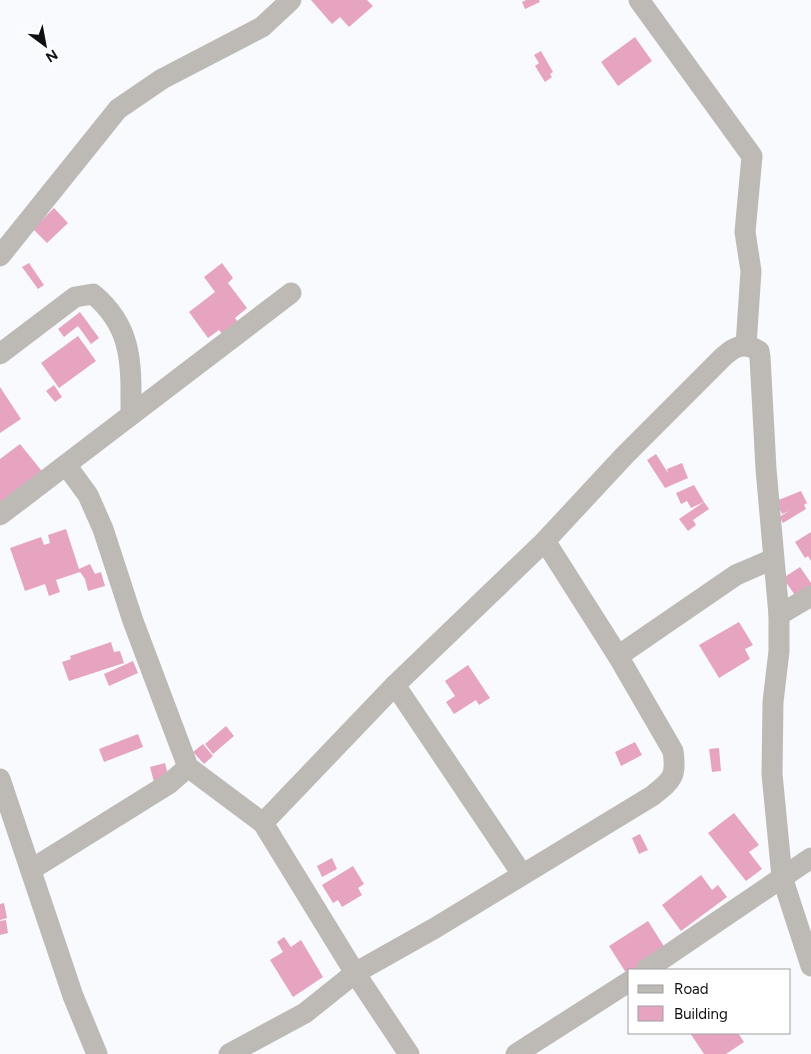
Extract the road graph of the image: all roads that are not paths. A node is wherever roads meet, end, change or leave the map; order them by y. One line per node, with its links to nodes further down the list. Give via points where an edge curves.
1 (291, 0): 3 (street, via 262,27 162,79 118,109)
2 (639, 0): 5 (street, via 752,156 745,232 751,272)
3 (0, 256)
4 (291, 294): 7 (street)
5 (746, 345): 10 (street, via 738,346 723,357); 11 (street, via 758,351 760,356)
6 (0, 354): 7 (street, via 75,297 93,294 107,306 126,337)
7 (131, 415): 8 (street)
8 (66, 465): 9 (street); 16 (street, via 88,495 103,529 133,621)
9 (0, 515)
10 (545, 541): 14 (street); 15 (street)
11 (773, 559): 13 (street); 14 (street, via 736,575)
12 (811, 596): 13 (street)
13 (779, 615): 22 (street, via 772,774)
14 (618, 656): 21 (street, via 673,751 676,768 670,781 652,796)
15 (395, 685): 18 (street); 21 (street)
16 (188, 767): 18 (street); 20 (street, via 170,782)
17 (0, 779): 20 (street)
18 (263, 823): 25 (street)
19 (811, 858): 22 (street)
20 (32, 869): 27 (street, via 73,996)
21 (522, 874): 25 (street)
22 (782, 877): 23 (street); 24 (street)
23 (811, 966)
24 (647, 969)
25 (355, 973): 28 (street, via 305,1013); 29 (street)
26 (628, 982): 30 (street)
27 (97, 1054)
28 (229, 1054)
29 (409, 1054)
30 (516, 1054)

